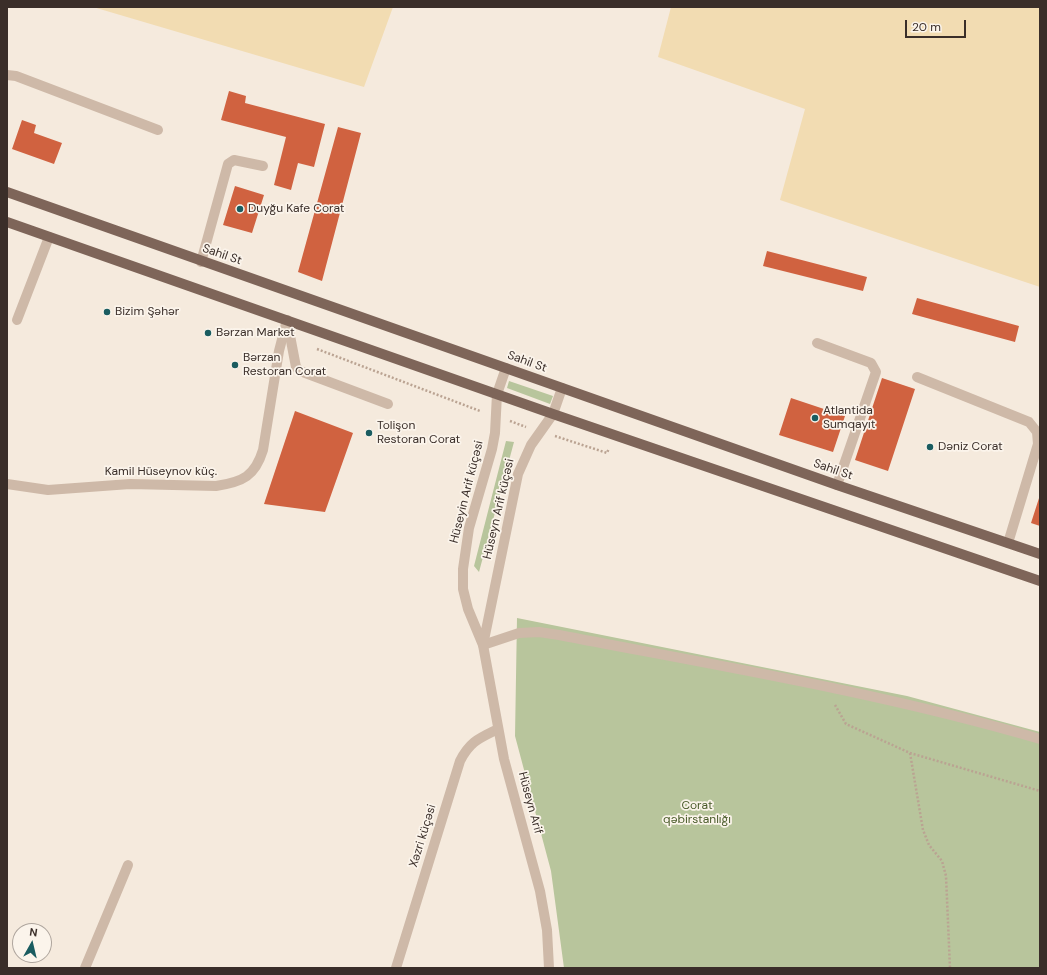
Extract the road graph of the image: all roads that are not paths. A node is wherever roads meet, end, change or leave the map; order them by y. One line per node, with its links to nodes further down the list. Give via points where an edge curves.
1 (7, 75): 2 (street, via 16,76)
2 (158, 130)
3 (263, 166): 7 (street, via 234,160 228,164)
4 (7, 192): 7 (main road, Sahil St)
5 (7, 222): 6 (main road)
6 (49, 237): 8 (street); 9 (main road)
7 (201, 262): 11 (main road, Sahil St)
8 (17, 320)
9 (287, 320): 14 (main road); 15 (street, via 296,367 300,371); 17 (street, Kamil Hüseynov küç., via 279,351 263,450 254,471 247,477 231,484 216,486 130,484 48,490)
10 (817, 344): 18 (street, via 871,363 876,372)
11 (506, 368): 13 (main road, Sahil St); 14 (street, Hüseyin Arif küçəsi)
12 (917, 377): 19 (street, via 1029,422 1037,432 1038,444)
13 (562, 388): 16 (street, Hüseyn Arif küçəsi); 18 (main road, Sahil St)
14 (497, 394): 16 (main road); 22 (street, Hüseyin Arif küçəsi, via 492,449 469,528 463,569 463,589 468,609)
15 (388, 404)
16 (553, 414): 21 (main road); 22 (street, Hüseyn Arif küçəsi, via 531,445 518,474)
17 (7, 484)
18 (837, 485): 19 (main road, Sahil St)
19 (1008, 543): 20 (main road, Sahil St)
20 (1040, 554)
21 (1040, 581)
22 (483, 645): 23 (street, Hüseyn Arif); 24 (street, via 519,633 539,632 824,686 1004,728)
23 (498, 729): 27 (street, Xəzri küçəsi, via 473,742 466,748 460,761); 28 (street, Hüseyn Arif, via 540,891 547,930)
24 (1040, 739)
25 (128, 865): 26 (street)
26 (85, 968)
27 (396, 968)
28 (549, 968)

